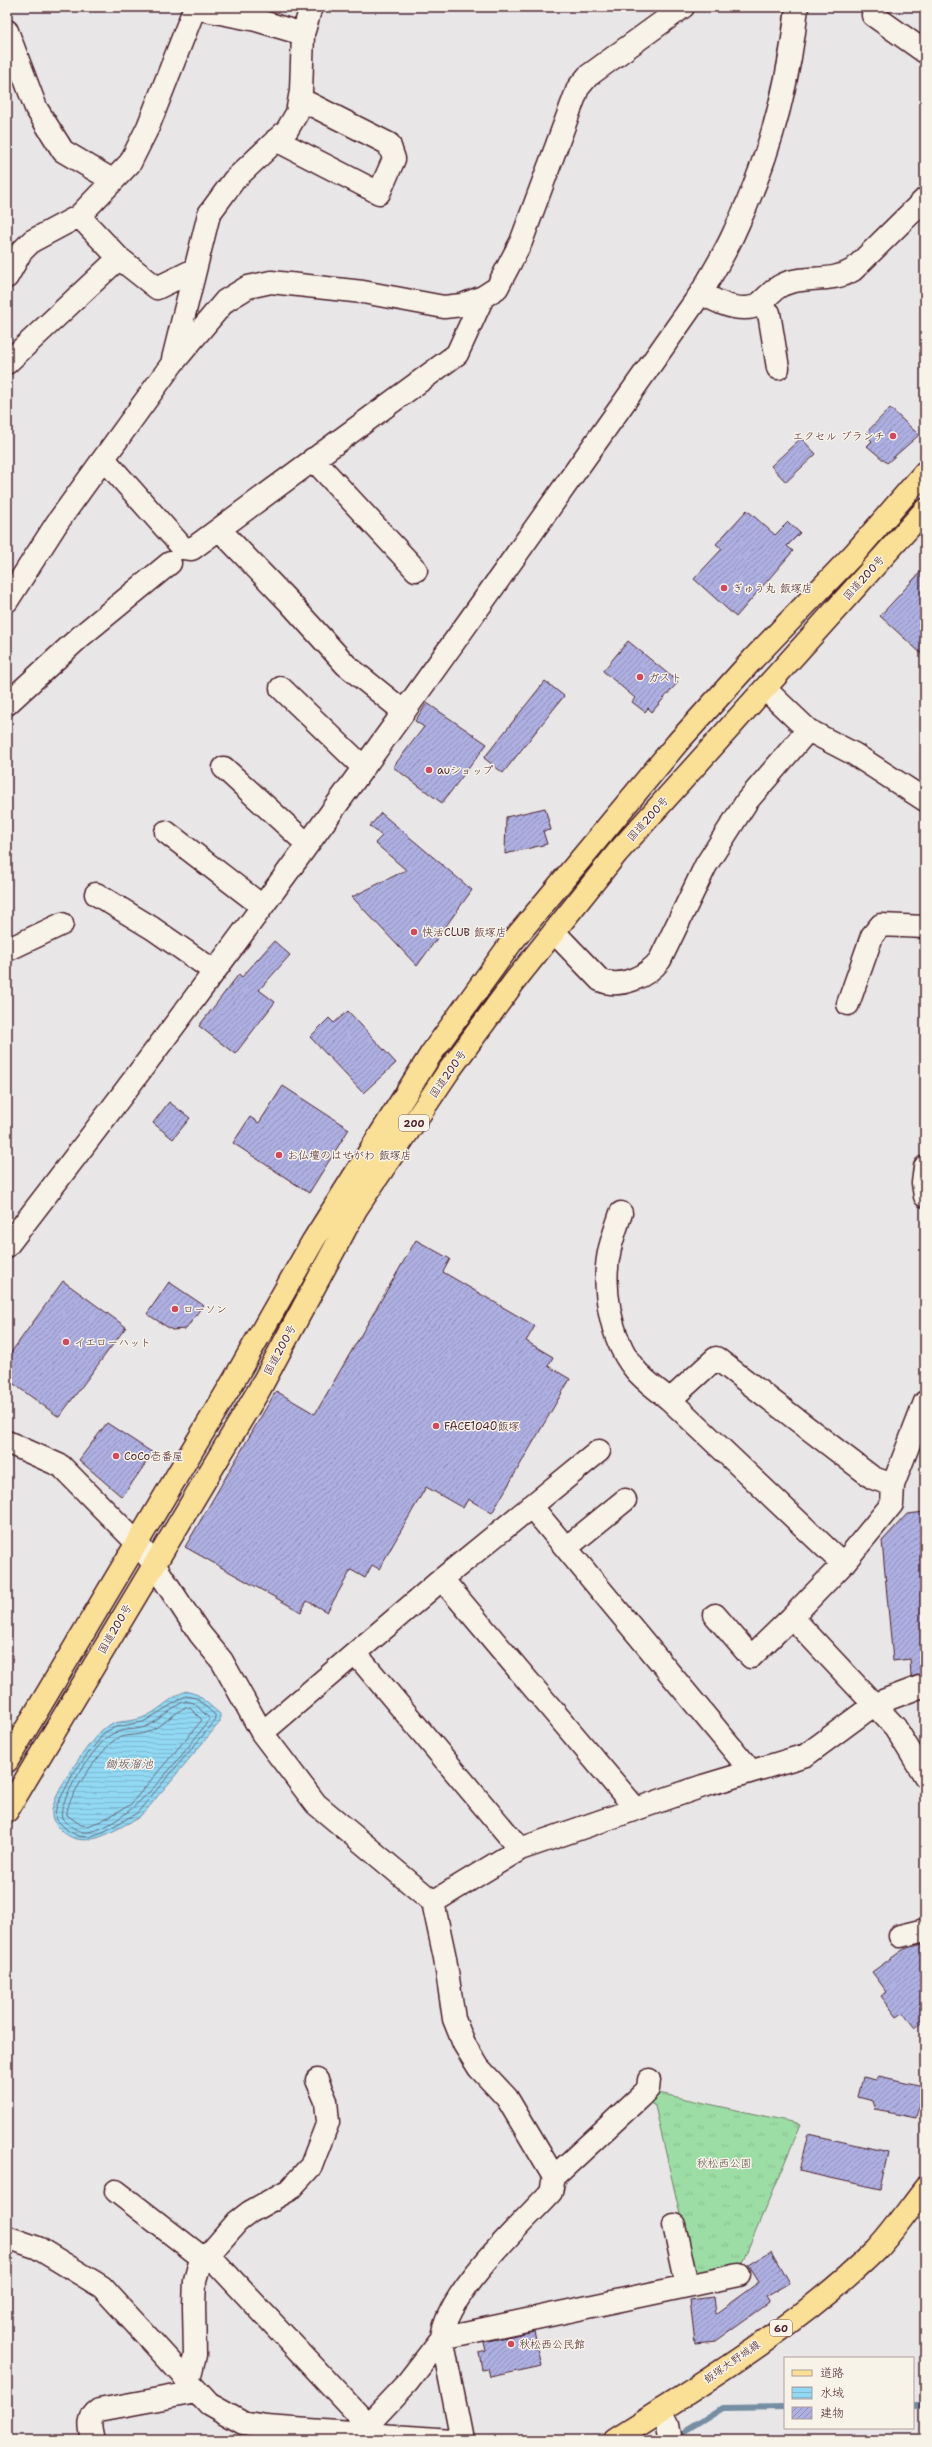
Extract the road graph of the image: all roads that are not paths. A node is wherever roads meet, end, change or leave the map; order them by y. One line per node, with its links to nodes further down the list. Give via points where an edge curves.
1 (311, 7): 8 (street)
2 (683, 7): 19 (street, via 588,76 578,88 521,242 497,288)
3 (797, 7): 18 (street, via 793,46 778,112 757,180 733,236)
4 (874, 7): 9 (street, via 873,15)
5 (195, 8): 6 (street); 12 (street, via 148,127 130,163)
6 (257, 14): 8 (street)
7 (7, 31): 12 (street, via 36,108 63,151)
8 (303, 34): 10 (street)
9 (925, 52)
10 (300, 99): 11 (street, via 297,113 287,130); 11 (street, via 389,144 394,159 379,193)
11 (276, 140): 16 (street, via 234,180 210,214)
12 (112, 180): 14 (street)
13 (925, 198): 20 (street, via 853,270 841,278 782,284)
14 (79, 216): 15 (street); 17 (street, via 32,241)
15 (119, 258): 16 (street, via 157,288); 21 (street)
16 (194, 270): 22 (street)
17 (7, 277)
18 (701, 293): 20 (street, via 727,305 745,308); 35 (street)
19 (483, 297): 22 (street, via 462,305 444,307 363,292 271,282 248,287 225,301); 25 (street, via 457,354)
20 (759, 305): 23 (street, via 769,313)
21 (7, 362)
22 (172, 364): 24 (street)
23 (778, 368)
24 (104, 459): 28 (street, via 183,548 192,549); 31 (street, via 57,523)
25 (314, 459): 28 (street); 30 (street)
26 (925, 472): 61 (main road, 国道200号 / 200, via 854,554 678,742 511,943 431,1054 313,1241 234,1380)
27 (925, 510): 33 (main road, 国道200号 / 200)
28 (219, 529): 35 (street, via 346,665)
29 (170, 563): 34 (street, via 81,636)
30 (416, 570)
31 (7, 600)
32 (280, 688): 37 (street)
33 (765, 689): 36 (street); 46 (main road, 国道200号 / 200, via 617,853)
34 (7, 704)
35 (403, 711): 37 (street)
36 (808, 730): 39 (street, via 854,754); 46 (street, via 747,801 706,865 660,960 653,968 624,983 607,983 600,980)
37 (363, 767): 41 (street)
38 (224, 768): 41 (street)
39 (925, 800)
40 (166, 832): 43 (street)
41 (307, 844): 43 (street)
42 (96, 894): 48 (street, via 152,928)
43 (262, 906): 48 (street)
44 (62, 924): 47 (street)
45 (925, 926): 49 (street, via 881,925 869,943)
46 (554, 932): 63 (main road, 国道200号 / 200, via 448,1072 356,1209 259,1390)
47 (7, 950)
48 (214, 972): 53 (street, via 136,1079)
49 (848, 1004)
50 (925, 1167): 51 (street)
51 (925, 1196)
52 (621, 1213): 54 (street, via 610,1249 609,1302 613,1326 620,1346 634,1368)
53 (7, 1246)
54 (670, 1400): 58 (street, via 716,1358 873,1478); 64 (street)
55 (925, 1402): 58 (street)
56 (7, 1442): 61 (street, via 61,1466)
57 (599, 1451): 60 (street)
58 (893, 1485): 64 (street, via 892,1504)
59 (624, 1500): 62 (street)
60 (531, 1506): 62 (street); 65 (street)
61 (136, 1543): 63 (street); 72 (main road, 国道200号 / 200)
62 (566, 1548): 73 (street)
63 (153, 1563): 71 (street, via 200,1634 222,1661); 76 (main road, 国道200号 / 200)
64 (843, 1564): 67 (street)
65 (442, 1579): 68 (street); 75 (street)
66 (715, 1615): 67 (street, via 751,1657)
67 (792, 1617): 70 (street)
68 (356, 1654): 71 (street); 77 (street)
69 (925, 1686): 70 (street)
70 (875, 1704): 73 (street, via 806,1755); 74 (street, via 895,1727)
71 (262, 1733): 78 (street, via 316,1804)
72 (7, 1761)
73 (751, 1771): 75 (street)
74 (925, 1776)
75 (636, 1809): 77 (street)
76 (7, 1811)
77 (520, 1849): 78 (street)
78 (433, 1902): 83 (street, via 454,2019 464,2044 480,2068 507,2098)
79 (925, 1930): 80 (street)
80 (900, 1936)
81 (317, 2080): 88 (street, via 326,2101 328,2122 311,2166 289,2190 237,2222)
82 (649, 2080): 83 (street, via 648,2089)
83 (554, 2177): 91 (street, via 551,2192 470,2281 443,2325)
84 (925, 2188): 93 (main road, 飯塚大野城線 / 60, via 876,2249 811,2307)
85 (116, 2191): 88 (street)
86 (674, 2225): 90 (street)
87 (7, 2237): 92 (street, via 38,2248 102,2287)
88 (206, 2256): 92 (street, via 199,2266 195,2280 195,2355); 94 (street)
89 (739, 2275): 90 (street)
90 (687, 2285): 91 (street)
91 (442, 2338): 94 (street, via 407,2383); 97 (street)
92 (192, 2387): 94 (street, via 223,2414 243,2423 266,2427); 95 (street, via 99,2410 92,2414 89,2422)
93 (667, 2424): 98 (main road, 飯塚大野城線 / 60)
94 (363, 2429): 96 (street)
95 (93, 2440)
96 (451, 2440)
97 (462, 2440)
98 (614, 2440)

